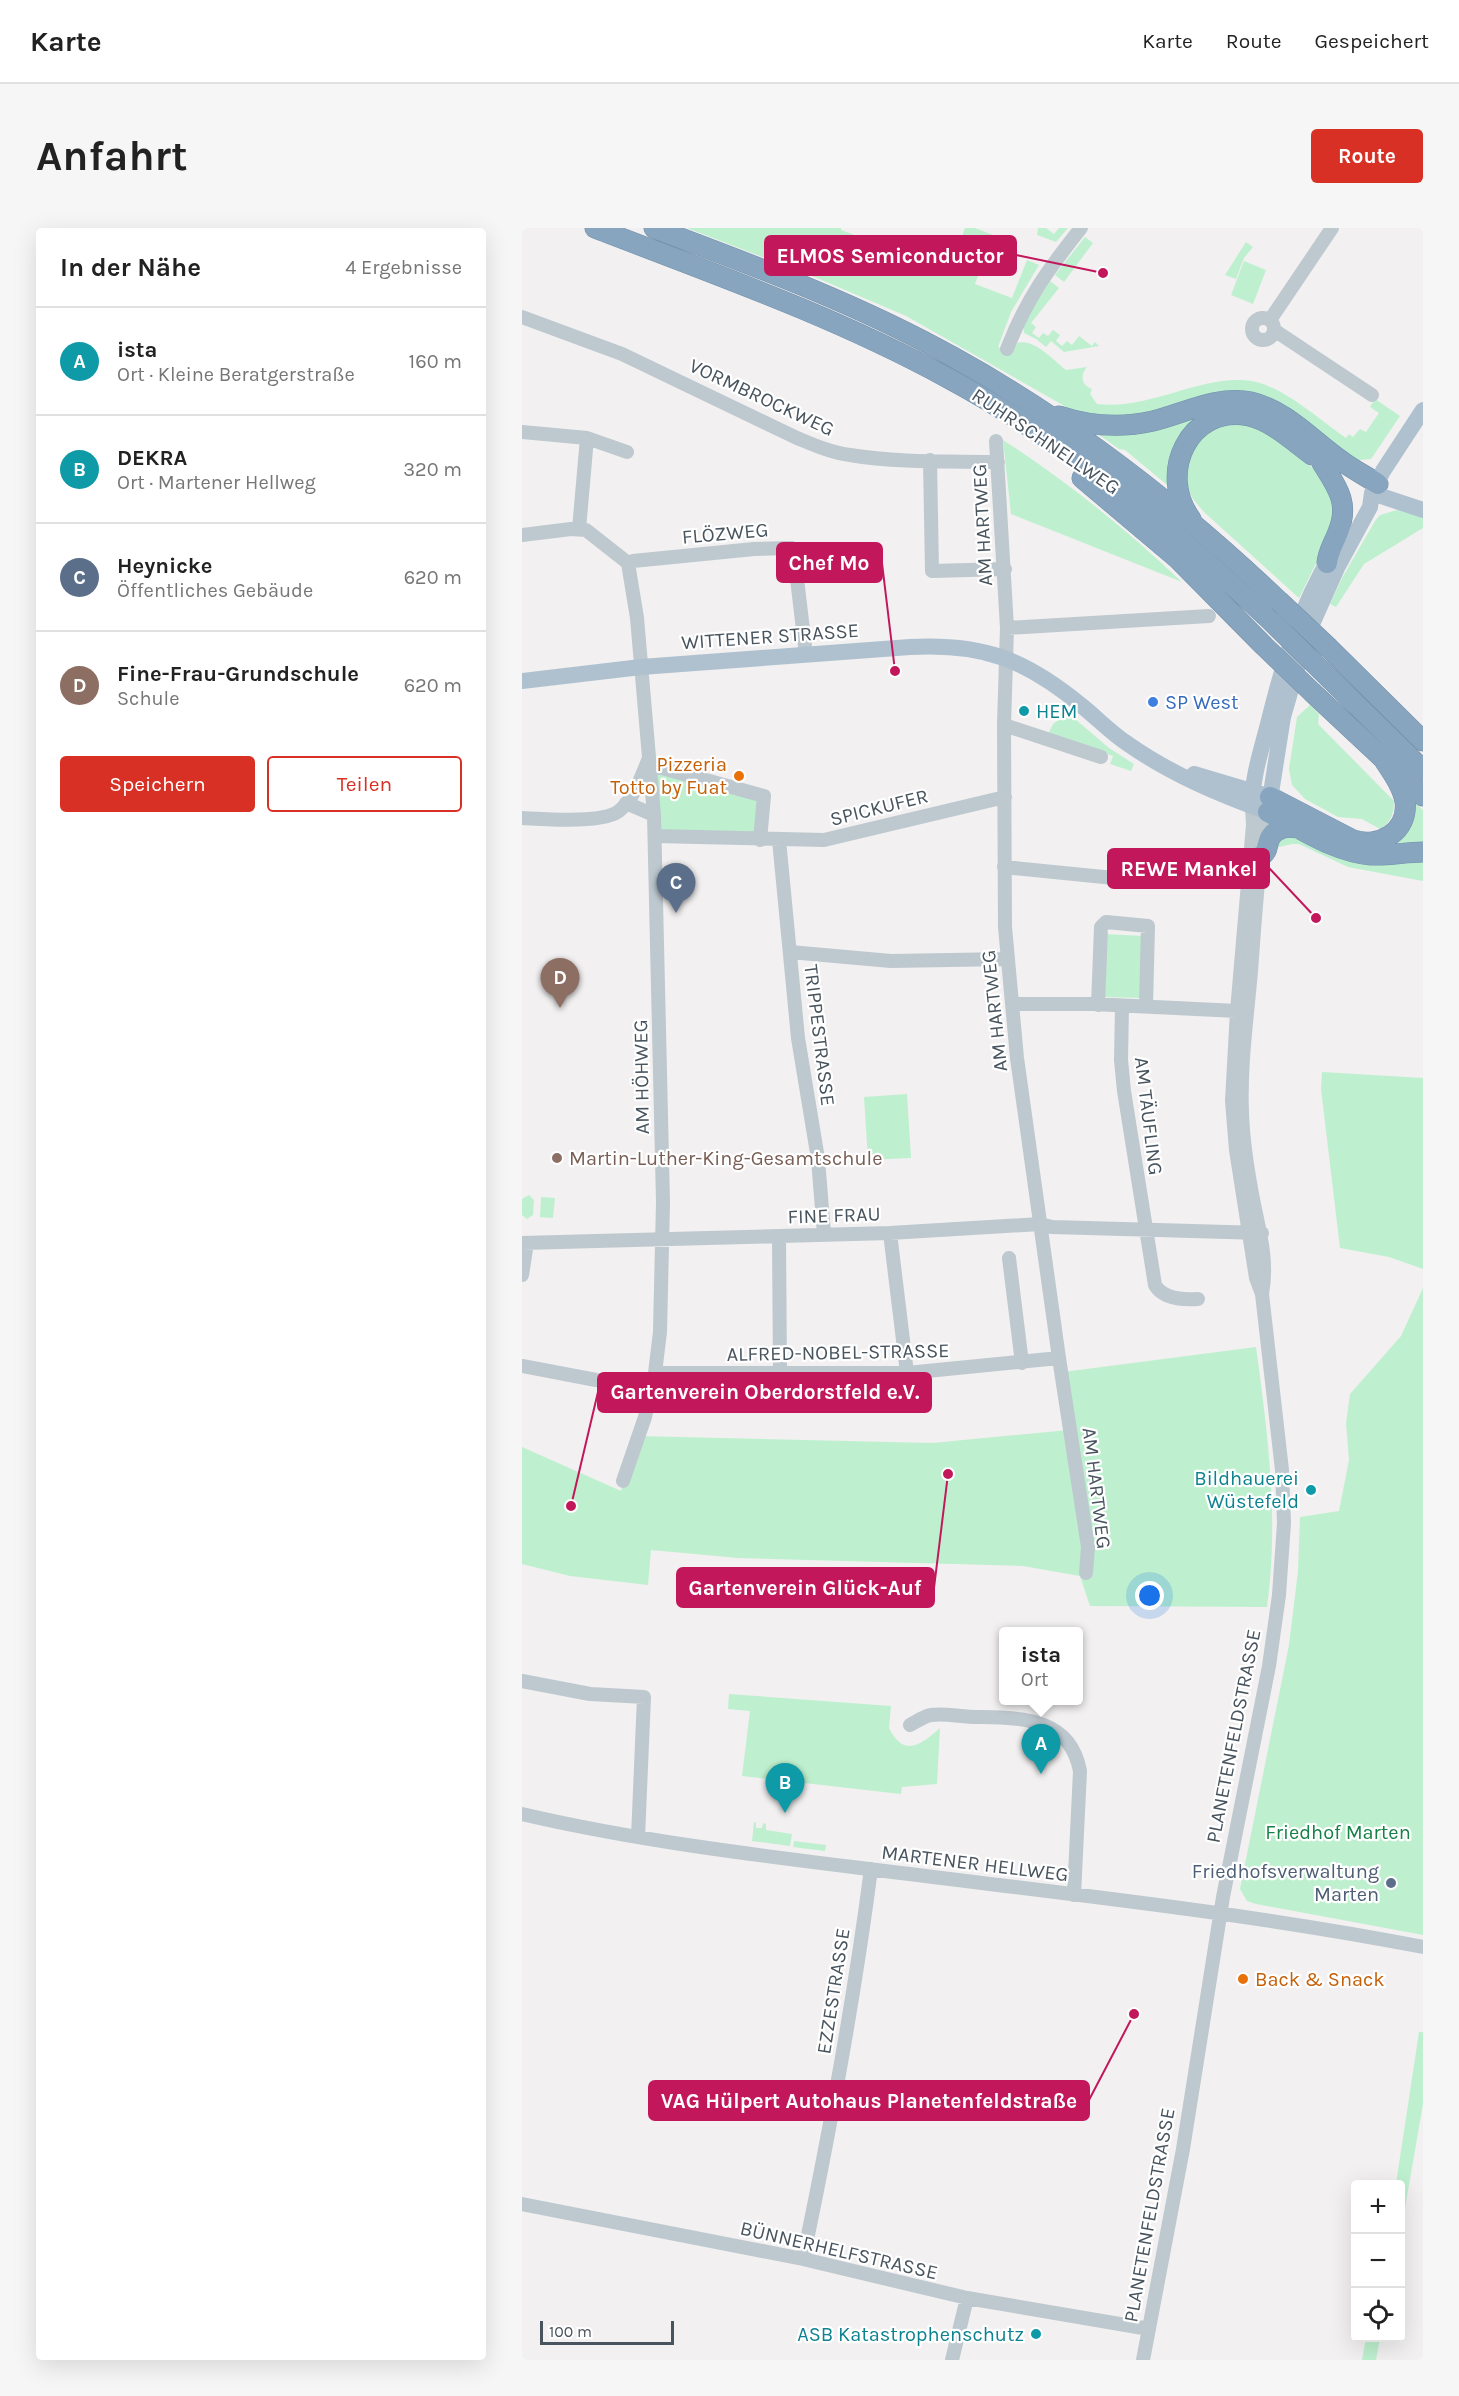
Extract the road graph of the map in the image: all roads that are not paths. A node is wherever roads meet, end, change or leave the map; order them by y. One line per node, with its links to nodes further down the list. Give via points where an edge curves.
1 (595, 228): 12 (highway, RUHRSCHNELLWEG, via 861,334 957,382)
2 (654, 228): 8 (highway, RUHRSCHNELLWEG, via 860,311 952,357)
3 (1081, 228): 6 (street, via 1045,273)
4 (1332, 228): 7 (street, via 1272,325)
5 (522, 317): 15 (street, VORMBROCKWEG, via 622,354 824,448 849,455)
6 (1007, 349)
7 (1372, 394)
8 (1042, 410): 18 (highway, via 1070,419 1122,425 1152,421 1212,403 1250,402 1283,417); 21 (highway, RUHRSCHNELLWEG, via 1115,460)
9 (1423, 410): 18 (main road)
10 (522, 432): 11 (street)
11 (587, 438): 14 (street); 22 (street)
12 (1050, 440): 38 (highway, bridge, via 1064,463 1159,542); 40 (highway, RUHRSCHNELLWEG, bridge, via 1165,525 1272,622)
13 (996, 441): 16 (street, AM HARTWEG)
14 (627, 452)
15 (930, 460): 16 (street, VORMBROCKWEG); 26 (street, via 932,571)
16 (998, 462): 26 (street, AM HARTWEG)
17 (1322, 463): 18 (highway); 21 (highway, via 1252,416 1236,414 1209,420 1190,437 1179,461 1181,498); 25 (highway, via 1343,504 1342,521)
18 (1375, 488): 19 (main road); 20 (main road); 25 (main road, PLANETENFELDSTRASSE, via 1361,502); 44 (main road, PLANETENFELDSTRASSE, via 1370,507 1317,608 1305,640)
19 (1423, 500)
20 (1423, 510)
21 (1197, 525): 34 (highway, RUHRSCHNELLWEG, bridge)
22 (579, 529): 23 (street); 24 (street, via 586,530)
23 (522, 535)
24 (628, 563): 29 (street, FLÖZWEG, via 790,548); 31 (street, AM HÖHWEG)
25 (1327, 563): 35 (main road, PLANETENFELDSTRASSE, via 1295,628)
26 (1005, 569): 28 (street, AM HARTWEG)
27 (1209, 616): 28 (street)
28 (1006, 627): 30 (street, AM HARTWEG)
29 (806, 655): 30 (main road, WITTENER STRASSE, via 947,646 987,651); 31 (main road, WITTENER STRASSE)
30 (1006, 658): 33 (street, AM HARTWEG); 39 (main road, WITTENER STRASSE, via 1057,687 1126,742)
31 (641, 667): 32 (main road, WITTENER STRASSE); 37 (street, AM HÖHWEG)
32 (522, 681)
33 (1004, 724): 36 (street); 43 (street, AM HARTWEG)
34 (1423, 741)
35 (1260, 754): 41 (main road, via 1242,777); 44 (main road, PLANETENFELDSTRASSE)
36 (1101, 758)
37 (651, 760): 45 (street); 46 (street, AM HÖHWEG); 50 (street, via 764,796)
38 (1384, 760): 42 (highway); 44 (highway, via 1401,790 1405,815 1394,832 1378,842 1353,840)
39 (1167, 767): 41 (main road, WITTENER STRASSE); 44 (main road, WITTENER STRASSE, via 1185,779)
40 (1423, 770)
41 (1222, 781): 44 (main road, WITTENER STRASSE)
42 (1423, 796)
43 (1005, 797): 51 (street, SPICKUFER, via 824,840); 54 (street, AM HARTWEG)
44 (1261, 802): 48 (highway); 53 (street, PLANETENFELDSTRASSE); 62 (street, PLANETENFELDSTRASSE, via 1253,825)
45 (626, 803): 46 (street); 47 (street, via 618,812 594,819)
46 (654, 815): 49 (street, AM HÖHWEG)
47 (522, 818)
48 (1306, 830): 52 (highway, via 1355,853); 53 (highway, via 1287,827 1278,831)
49 (655, 836): 50 (street, SPICKUFER); 69 (street, AM HÖHWEG)
50 (760, 840): 51 (street, SPICKUFER)
51 (779, 840): 56 (street, TRIPPESTRASSE)
52 (1423, 852)
53 (1262, 856): 66 (street, PLANETENFELDSTRASSE, via 1242,1084)
54 (1004, 867): 55 (street); 57 (street, AM HARTWEG)
55 (1134, 880)
56 (790, 952): 57 (street, via 891,961); 67 (street, TRIPPESTRASSE, via 798,1038 818,1159)
57 (1008, 959): 58 (street, AM HARTWEG)
58 (1012, 1004): 59 (street); 63 (street, AM HARTWEG)
59 (1098, 1005): 60 (street); 61 (street, via 1101,927 1106,922 1148,926)
60 (1122, 1006): 61 (street); 64 (street, AM TÄUFLING, via 1124,1091)
61 (1146, 1006): 62 (street)
62 (1237, 1011): 66 (street, PLANETENFELDSTRASSE, via 1233,1119)
63 (1040, 1224): 64 (street, FINE FRAU); 65 (street, FINE FRAU); 74 (street, AM HARTWEG)
64 (1147, 1230): 66 (street, FINE FRAU); 73 (street, via 1157,1289 1183,1300)
65 (890, 1233): 67 (street, FINE FRAU); 77 (street)
66 (1255, 1233): 88 (street, PLANETENFELDSTRASSE, via 1256,1278 1262,1294 1281,1460 1282,1567 1269,1666)
67 (824, 1234): 68 (street, FINE FRAU)
68 (779, 1237): 69 (street, FINE FRAU); 78 (street)
69 (663, 1240): 70 (street, FINE FRAU); 79 (street, AM HÖHWEG)
70 (524, 1244): 72 (street)
71 (1009, 1258): 75 (street)
72 (522, 1275)
73 (1198, 1299)
74 (1059, 1358): 75 (street, ALFRED-NOBEL-STRASSE); 81 (street, AM HARTWEG, via 1088,1547)
75 (1022, 1363): 77 (street, ALFRED-NOBEL-STRASSE)
76 (522, 1366): 79 (street, ALFRED-NOBEL-STRASSE, via 596,1380)
77 (907, 1373): 78 (street, ALFRED-NOBEL-STRASSE)
78 (780, 1374): 79 (street, ALFRED-NOBEL-STRASSE)
79 (654, 1378): 80 (street, AM HÖHWEG)
80 (623, 1481)
81 (1086, 1573)
82 (522, 1681): 85 (street, via 590,1694 644,1697)
83 (910, 1725): 87 (street, via 929,1715 1018,1718 1044,1724 1063,1737 1074,1752 1080,1771)
84 (522, 1814): 85 (street, MARTENER HELLWEG)
85 (638, 1837): 86 (street, MARTENER HELLWEG)
86 (871, 1869): 87 (street, MARTENER HELLWEG); 91 (street, EZZESTRASSE, via 840,2075)
87 (1074, 1895): 88 (street, MARTENER HELLWEG)
88 (1221, 1914): 89 (street, MARTENER HELLWEG); 93 (street, PLANETENFELDSTRASSE)
89 (1423, 1947)
90 (522, 2204): 91 (street, BÜNNERHELFSTRASSE)
91 (803, 2259): 92 (street, BÜNNERHELFSTRASSE)
92 (967, 2298): 93 (street, BÜNNERHELFSTRASSE); 94 (street)
93 (1149, 2329): 95 (street, PLANETENFELDSTRASSE)
94 (952, 2360)
95 (1143, 2360)

